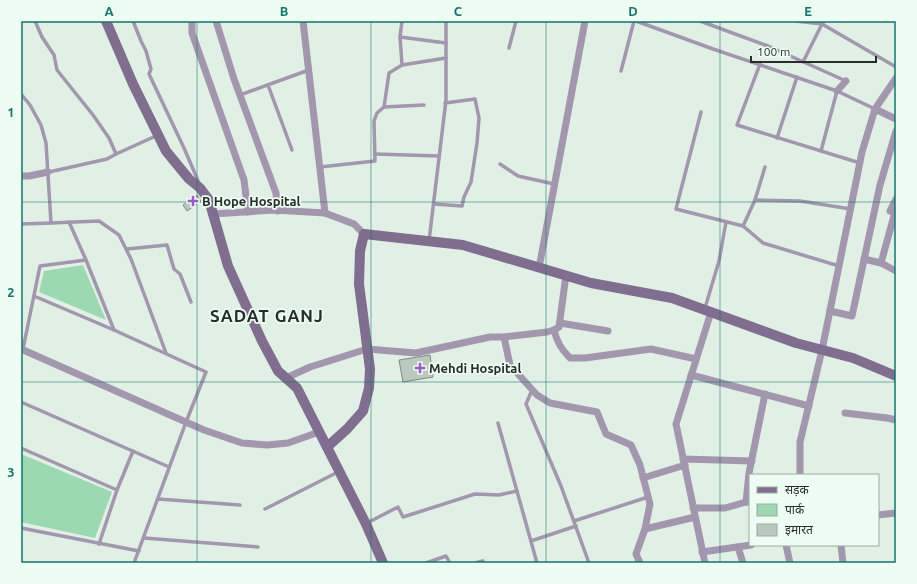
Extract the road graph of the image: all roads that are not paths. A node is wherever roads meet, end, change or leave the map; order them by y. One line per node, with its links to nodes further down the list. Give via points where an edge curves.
1 (35, 21): 43 (lane, via 54,56 57,70 109,138)
2 (106, 21): 39 (street, via 133,84)
3 (133, 21): 53 (lane, via 146,51 151,69 149,74)
4 (192, 21): 59 (street, via 192,33 244,180)
5 (216, 21): 31 (street)
6 (303, 21): 23 (street)
7 (402, 21): 15 (lane)
8 (446, 21): 16 (lane)
9 (516, 21): 17 (lane)
10 (585, 21): 52 (street)
11 (635, 21): 20 (lane); 24 (lane)
12 (700, 21): 19 (lane)
13 (796, 21): 14 (lane)
14 (823, 23): 19 (lane); 22 (lane)
15 (400, 37): 16 (lane); 21 (lane)
16 (446, 43): 18 (lane)
17 (509, 48)
18 (446, 58): 21 (lane); 32 (lane)
19 (803, 62): 27 (lane)
20 (760, 64): 25 (lane); 40 (lane, via 737,125)
21 (402, 65): 34 (lane, via 389,73)
22 (896, 67)
23 (309, 70): 28 (lane); 48 (street)
24 (621, 71)
25 (797, 77): 29 (lane); 40 (lane)
26 (896, 78): 35 (street)
27 (846, 81): 29 (street)
28 (268, 85): 31 (lane); 41 (lane)
29 (837, 91): 35 (lane); 42 (lane)
30 (21, 94): 50 (lane, via 41,125 46,143)
31 (240, 95): 58 (street, via 276,193)
32 (445, 103): 45 (lane); 56 (lane, via 475,99 479,118 477,143 471,182 462,206)
33 (424, 105): 34 (lane)
34 (384, 107): 44 (lane, via 376,113 374,121)
35 (875, 109): 37 (street); 46 (street)
36 (701, 112): 64 (lane, via 676,209)
37 (896, 119)
38 (896, 131): 71 (street, via 880,185)
39 (159, 135): 43 (lane); 53 (street, via 166,151 189,179)
40 (777, 138): 42 (lane)
41 (292, 150)
42 (821, 151): 46 (lane)
43 (116, 154): 50 (lane, via 107,159)
44 (375, 154): 45 (lane); 48 (lane, via 375,161)
45 (439, 156): 56 (lane)
46 (860, 163): 57 (street)
47 (500, 164): 52 (lane, via 518,176)
48 (320, 167): 62 (street)
49 (765, 167): 55 (lane)
50 (48, 172): 51 (street); 65 (lane)
51 (21, 176)
52 (554, 184): 75 (street)
53 (200, 188): 61 (street, via 209,200)
54 (896, 199): 60 (street, via 890,211)
55 (755, 200): 57 (lane, via 800,201); 67 (lane)
56 (434, 204): 69 (lane)
57 (851, 209): 74 (street)
58 (278, 211): 59 (street); 62 (street)
59 (248, 212): 61 (street)
60 (896, 212): 73 (street)
61 (213, 214): 94 (street, via 228,266 262,341 278,370)
62 (325, 214): 68 (street, via 354,224)
63 (69, 222): 65 (lane); 70 (lane, via 99,220 119,235); 72 (lane)
64 (726, 222): 67 (lane); 80 (lane)
65 (51, 223): 66 (lane)
66 (21, 224)
67 (743, 226): 74 (lane, via 763,243)
68 (364, 234): 69 (street); 88 (street, via 360,251 359,284)
69 (429, 242): 75 (street, via 463,245)
70 (127, 250): 79 (lane, via 167,245 174,269 180,274); 90 (lane)
71 (864, 259): 73 (street); 81 (street, via 852,316)
72 (86, 260): 78 (lane, via 40,266); 83 (lane)
73 (881, 263): 76 (street)
74 (839, 266): 81 (street)
75 (539, 268): 77 (street)
76 (896, 271)
77 (566, 275): 80 (street, via 591,283 672,298); 82 (street)
78 (34, 296): 83 (lane); 87 (lane)
79 (191, 302)
80 (708, 311): 89 (street); 91 (street)
81 (830, 311): 89 (street)
82 (560, 323): 84 (street); 85 (street)
83 (114, 330): 90 (lane)
84 (554, 330): 86 (street); 91 (street, via 556,340 570,358 651,349)
85 (608, 331)
86 (504, 337): 88 (street, via 490,337 416,353); 95 (street, via 510,365)
87 (22, 349): 101 (street)
88 (367, 349): 94 (street, via 310,367); 104 (street, via 369,388 363,411)
89 (822, 350): 93 (street, via 853,358); 98 (street)
90 (166, 354): 101 (lane, via 206,372)
91 (696, 359): 92 (street)
92 (691, 375): 96 (street); 108 (street, via 676,424)
93 (896, 376)
94 (286, 378): 103 (street, via 297,388)
95 (532, 390): 113 (street, via 550,403 597,412 606,434 631,445); 126 (lane, via 526,404)
96 (765, 394): 98 (street); 107 (street)
97 (21, 402): 106 (lane)
98 (809, 406): 112 (street, via 800,442)
99 (845, 413): 100 (street)
100 (896, 420)
101 (186, 422): 103 (street, via 242,443 267,445 288,443); 109 (lane)
102 (498, 423): 115 (lane)
103 (319, 432): 104 (street)
104 (327, 446): 110 (street)
105 (21, 448): 114 (lane)
106 (133, 451): 109 (lane); 114 (lane)
107 (752, 461): 108 (street); 111 (street)
108 (684, 462): 113 (street); 121 (street)
109 (169, 467): 118 (lane)
110 (339, 472): 122 (lane); 127 (street)
111 (751, 474)
112 (800, 474)
113 (643, 478): 117 (street)
114 (117, 490): 133 (lane)
115 (517, 491): 127 (lane, via 499,495 475,494 403,517 398,507); 132 (lane)
116 (749, 492): 119 (street)
117 (648, 497): 126 (lane); 130 (street, via 650,504)
118 (158, 499): 120 (lane); 131 (lane)
119 (748, 502): 121 (street, via 725,508)
120 (240, 505)
121 (693, 508): 125 (street)
122 (264, 509)
123 (896, 513): 124 (street)
124 (879, 515)
125 (695, 517): 130 (street); 140 (street)
126 (574, 521): 128 (lane)
127 (366, 524): 144 (street)
128 (576, 526): 132 (lane); 149 (lane)
129 (21, 528): 133 (lane)
130 (645, 529): 150 (street, via 636,554)
131 (144, 538): 135 (lane); 139 (lane)
132 (531, 541): 148 (lane)
133 (99, 544): 139 (lane)
134 (749, 545): 138 (street)
135 (258, 546)
136 (786, 546): 153 (street)
137 (841, 546): 154 (street)
138 (738, 547): 140 (street); 152 (street)
139 (139, 551): 143 (lane)
140 (702, 552): 151 (street)
141 (483, 561): 147 (lane)
142 (433, 562): 145 (lane); 146 (lane, via 446,556)
143 (134, 563)
144 (383, 563)
145 (426, 563)
146 (450, 563)
147 (475, 563)
148 (537, 563)
149 (589, 563)
150 (640, 563)
151 (704, 563)
152 (743, 563)
153 (790, 563)
154 (843, 563)

